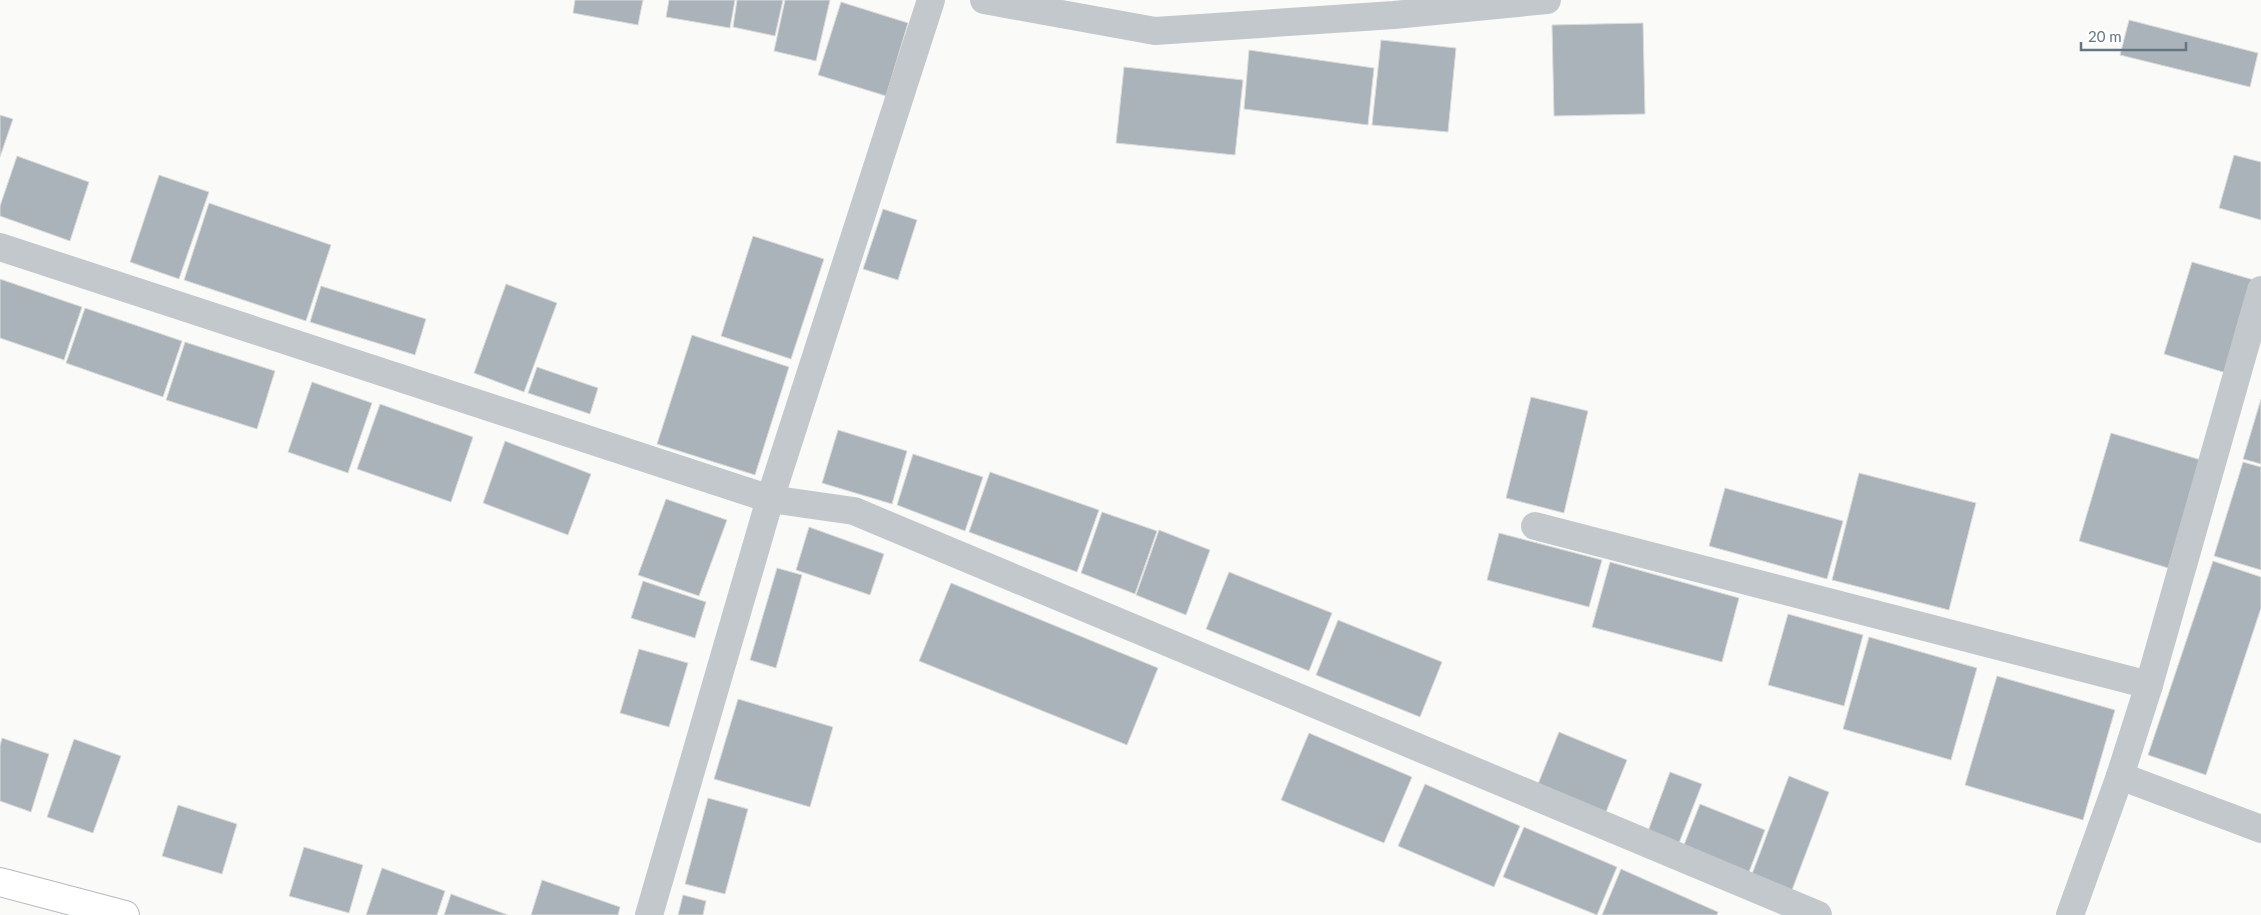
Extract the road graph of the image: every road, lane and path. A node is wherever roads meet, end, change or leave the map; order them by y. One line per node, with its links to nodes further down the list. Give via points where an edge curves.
1 (931, 0): 6 (street)
2 (984, 0): 3 (street, via 1155,31 1394,15)
3 (1547, 0)
4 (0, 247): 6 (street)
5 (2261, 290): 8 (street)
6 (770, 499): 13 (street); 14 (street, via 854,511)
7 (1536, 526): 8 (street)
8 (2149, 685): 9 (street)
9 (2120, 776): 10 (street); 15 (street)
10 (2261, 829)
11 (0, 882): 12 (main road)
12 (125, 915)
13 (649, 915)
14 (1818, 915)
15 (2070, 915)

